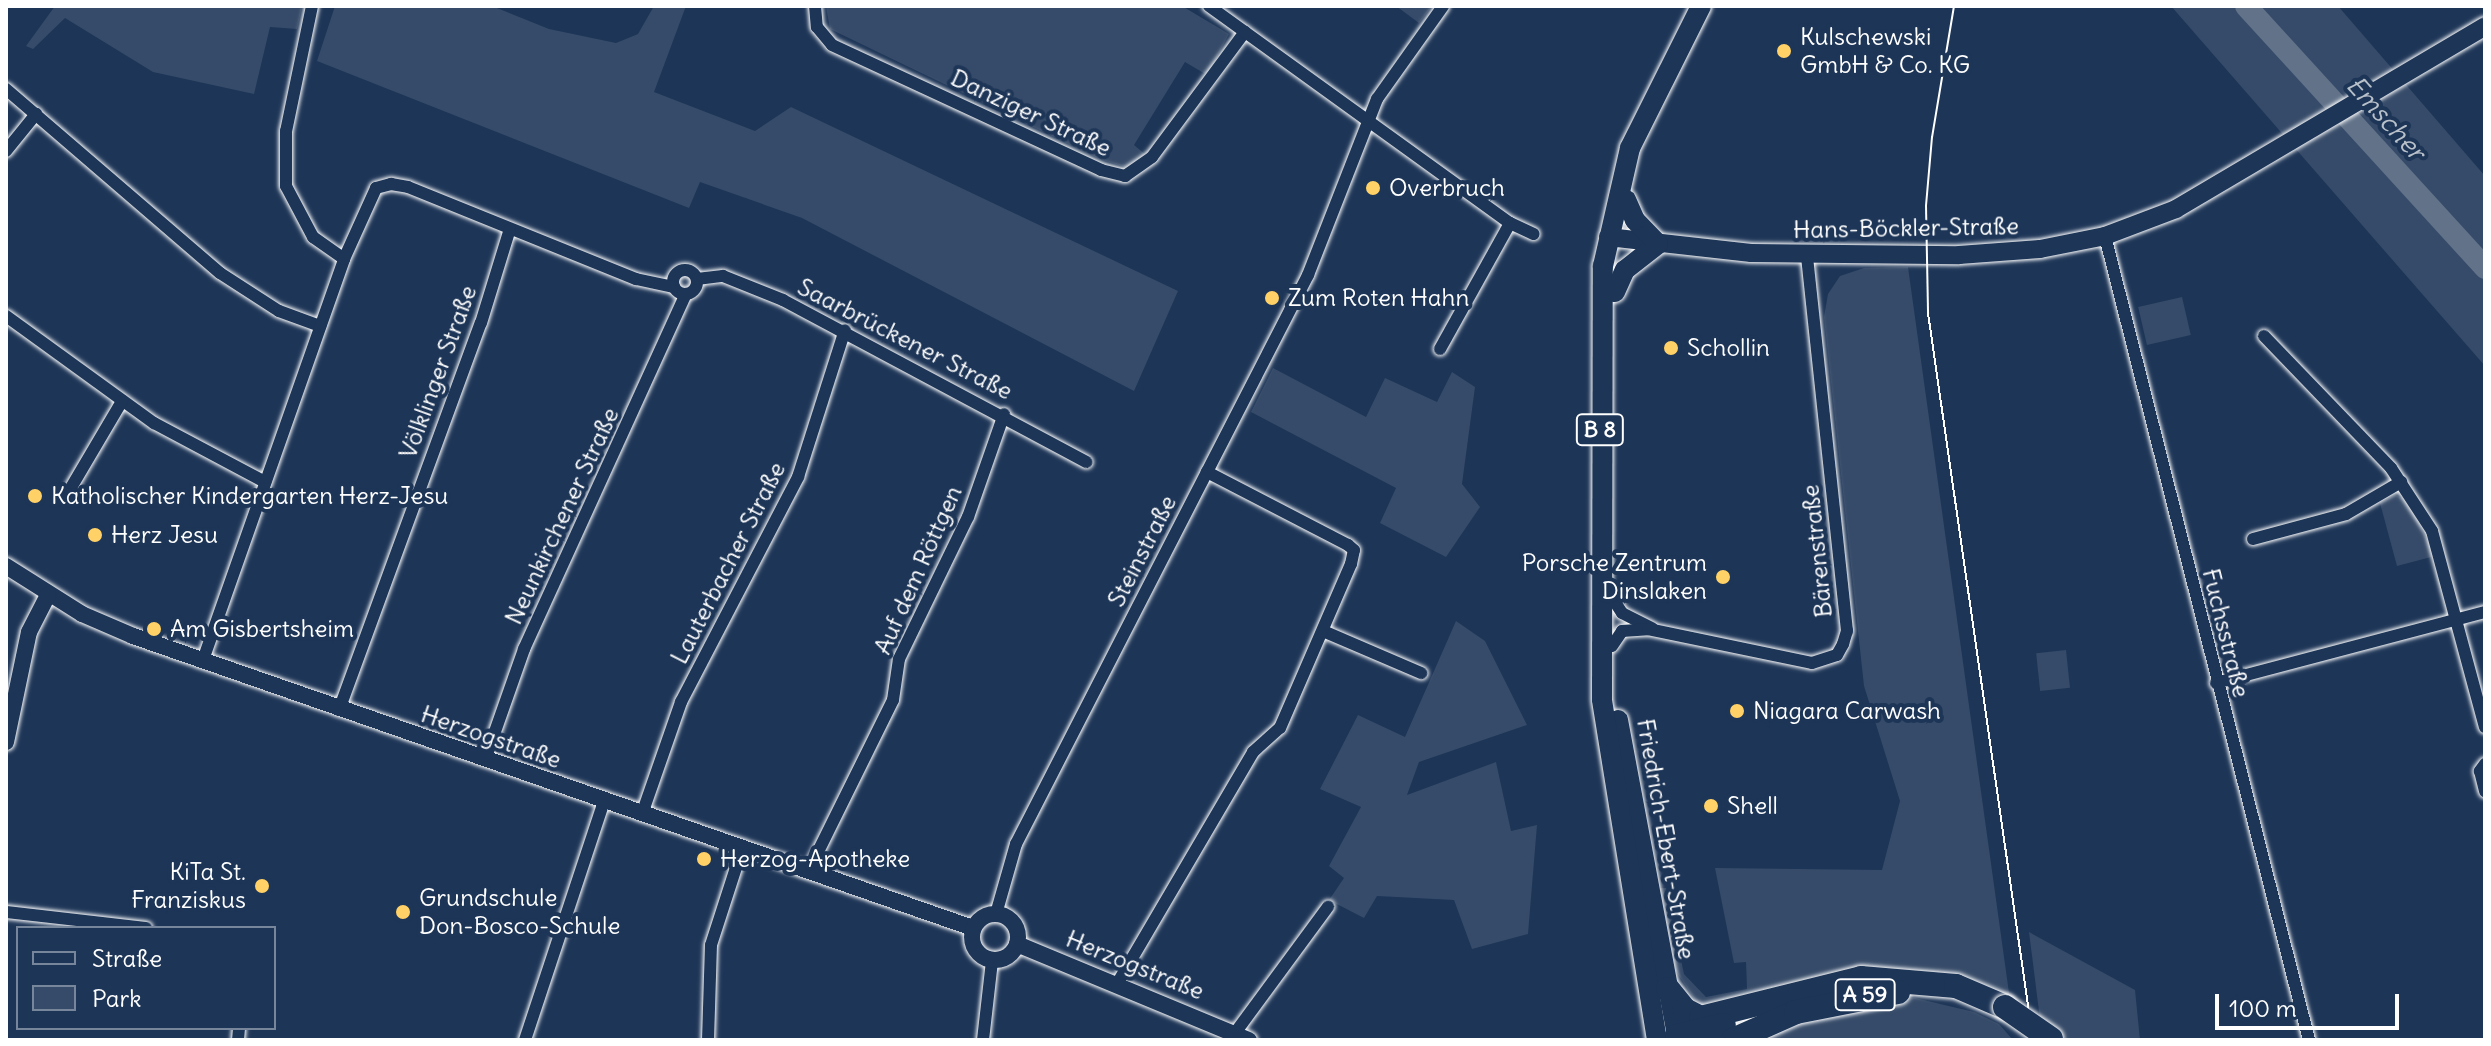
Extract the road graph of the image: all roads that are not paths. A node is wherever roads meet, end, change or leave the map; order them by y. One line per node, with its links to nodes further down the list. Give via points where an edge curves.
1 (312, 6): 20 (street, via 286,131 286,186 313,237)
2 (815, 6): 7 (street, Danziger Straße, via 817,27 832,45 1101,170 1125,176 1152,157)
3 (1209, 6): 7 (street)
4 (1443, 6): 10 (street, Steinstraße, via 1389,78)
5 (1700, 9): 12 (main road, B 8); 17 (main road, B 8, via 1630,148)
6 (2485, 26): 16 (main road, Hans-Böckler-Straße, via 2176,209)
7 (1245, 32): 10 (street)
8 (6, 89): 9 (street)
9 (36, 114): 11 (street); 25 (street, via 220,273 279,311)
10 (1366, 122): 13 (street); 32 (street, Steinstraße, via 1308,275)
11 (6, 151)
12 (1626, 200): 17 (main road, B 8); 18 (main road, via 1632,216)
13 (1510, 223): 15 (street); 28 (street)
14 (510, 229): 20 (street, via 408,187 382,184 369,196); 22 (street); 48 (street, Völklinger Straße, via 481,323)
15 (1534, 234)
16 (2105, 236): 19 (main road, Hans-Böckler-Straße, via 2004,253); 47 (street, Fuchsstraße)
17 (1613, 238): 18 (main road, Hans-Böckler-Straße); 23 (main road, B 8); 70 (main road, Friedrich-Ebert-Straße / B 8, via 1600,344 1599,623 1613,789 1623,810)
18 (1658, 244): 19 (main road, Hans-Böckler-Straße); 23 (main road, via 1625,270)
19 (1807, 254): 42 (street, Bärenstraße, via 1847,631 1843,644 1837,655 1812,663)
20 (344, 259): 25 (street)
21 (697, 279): 22 (street, via 695,289); 22 (street, Saarbrückener Straße, via 683,270 674,277); 26 (street, Saarbrückener Straße, via 723,276)
22 (680, 291): 51 (street, Neunkirchener Straße, via 524,649)
23 (1615, 292): 39 (main road, B 8)
24 (6, 316): 29 (street)
25 (320, 326): 33 (street)
26 (845, 330): 30 (street, Saarbrückener Straße); 55 (street, Lauterbacher Straße, via 798,477 681,702)
27 (2264, 336): 34 (street)
28 (1440, 349)
29 (122, 401): 33 (street, via 212,458); 35 (street)
30 (1004, 414): 31 (street, Saarbrückener Straße); 57 (street, Auf dem Röttgen, via 968,517 899,659 893,700)
31 (1087, 462)
32 (1207, 472): 43 (street, via 1354,550); 60 (street, Steinstraße, via 1016,844)
33 (265, 482): 45 (street)
34 (2401, 482): 36 (street, via 2346,514); 41 (street, via 2432,531)
35 (72, 486)
36 (2253, 539)
37 (6, 566): 38 (street, Herzogstraße)
38 (48, 595): 45 (street, Herzogstraße, via 133,636); 50 (street, via 29,632)
39 (1611, 596): 42 (street, Bärenstraße, via 1622,613); 44 (main road, B 8)
40 (2485, 612): 41 (street)
41 (2458, 619): 47 (street); 49 (street)
42 (1651, 629): 44 (street, via 1622,631)
43 (1323, 631): 46 (street); 66 (street, via 1280,728 1253,752)
44 (1612, 646): 67 (main road, Friedrich-Ebert-Straße / B 8, via 1621,744)
45 (203, 660): 48 (street, Herzogstraße)
46 (1421, 673)
47 (2216, 683): 77 (street, Fuchsstraße)
48 (339, 710): 51 (street, Herzogstraße)
49 (2485, 727)
50 (6, 742)
51 (485, 760): 54 (street, Herzogstraße)
52 (2485, 764): 53 (street, via 2480,771)
53 (2485, 791)
54 (604, 801): 55 (street, Herzogstraße); 71 (street)
55 (642, 814): 56 (street, Herzogstraße)
56 (742, 849): 57 (street, Herzogstraße); 72 (street, via 711,945)
57 (808, 872): 62 (street, Herzogstraße)
58 (1328, 907): 69 (street, Herzogstraße)
59 (6, 912): 61 (street)
60 (996, 914): 62 (street, via 985,916); 63 (street, via 1013,923)
61 (128, 926)
62 (973, 928): 64 (street, via 975,951)
63 (1017, 944): 64 (street, via 1009,956); 66 (street, Herzogstraße)
64 (992, 961): 73 (street)
65 (1908, 979): 67 (highway, via 1861,978 1711,1018 1685,1010); 68 (highway, A 59, via 1956,986); 70 (highway, via 1856,986)
66 (1117, 984): 69 (street, Herzogstraße)
67 (1668, 989): 70 (main road, Friedrich-Ebert-Straße / B 8)
68 (2004, 1012): 74 (highway, A 59, via 1929,992 1874,993 1796,1012); 75 (highway, A 59); 76 (highway, A 59, bridge)
69 (1232, 1035)
70 (1669, 1037)
71 (525, 1040)
72 (708, 1040)
73 (983, 1040)
74 (1733, 1040)
75 (2034, 1040)
76 (2052, 1040)
77 (2309, 1040)

